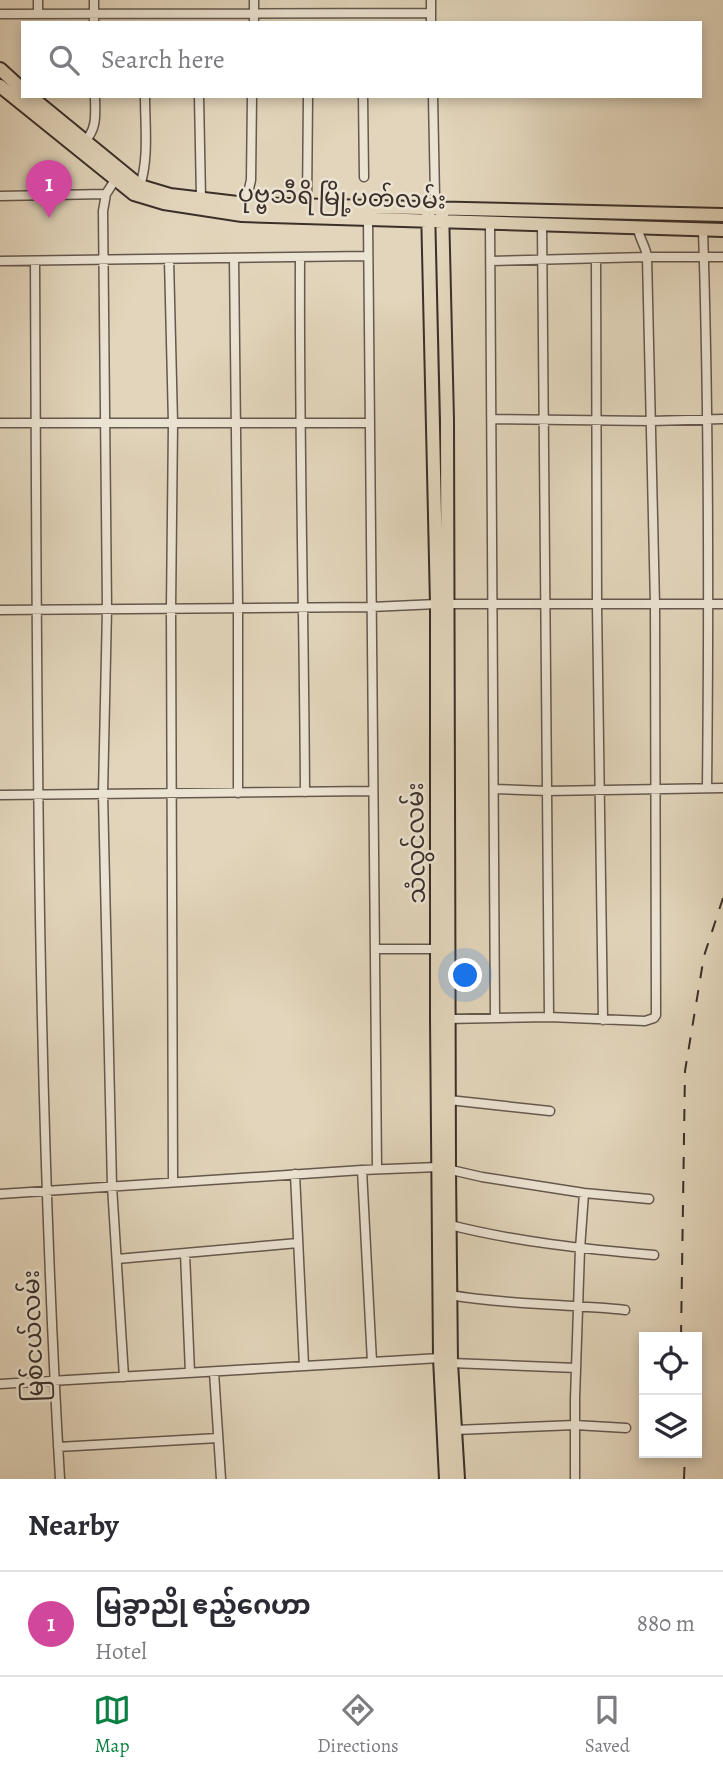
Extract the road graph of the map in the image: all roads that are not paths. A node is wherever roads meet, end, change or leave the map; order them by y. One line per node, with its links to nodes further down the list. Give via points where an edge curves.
1 (38, 0): 9 (street)
2 (94, 0): 10 (street)
3 (254, 0): 5 (street)
4 (431, 0): 13 (street)
5 (254, 13): 6 (street); 12 (street); 14 (street)
6 (306, 13): 7 (street); 15 (street)
7 (362, 13): 13 (street); 16 (street)
8 (0, 14): 9 (street)
9 (38, 14): 10 (street)
10 (94, 18): 11 (street)
11 (144, 18): 12 (street)
12 (197, 18)
13 (431, 18)
14 (254, 21)
15 (306, 21)
16 (363, 21)
17 (0, 69): 18 (main road, ပုဗ္ဗသီရိ မြို့ပတ်လမ်း)
18 (11, 88)
19 (22, 98): 30 (main road, ပုဗ္ဗသီရိ မြို့ပတ်လမ်း)
20 (32, 98): 28 (main road, ပုဗ္ဗသီရိ မြို့ပတ်လမ်း)
21 (95, 98): 28 (street, via 95,127)
22 (145, 98): 31 (street, via 146,159)
23 (199, 98): 34 (street)
24 (252, 98): 37 (street, via 251,180)
25 (308, 98): 36 (street)
26 (363, 98): 29 (street)
27 (433, 98): 35 (street)
28 (85, 142): 31 (main road, ပုဗ္ဗသီရိ မြို့ပတ်လမ်း)
29 (364, 177)
30 (115, 180): 32 (street); 37 (main road, ပုဗ္ဗသီရိ မြို့ပတ်လမ်း, via 134,194 164,203)
31 (140, 186): 34 (main road, ပုဗ္ဗသီရိ မြို့ပတ်လမ်း)
32 (106, 194): 33 (street); 54 (street)
33 (0, 196)
34 (201, 199): 37 (main road, ပုဗ္ဗသီရိ မြို့ပတ်လမ်း)
35 (435, 204): 36 (main road, ပုဗ္ဗသီရိ မြို့ပတ်လမ်း); 38 (main road, ပုဗ္ဗသီရိ မြို့ပတ်လမ်း); 40 (main road, သံလွင်လမ်း); 41 (main road, သံလွင်လမ်း)
36 (307, 205): 37 (main road, ပုဗ္ဗသီရိ မြို့ပတ်လမ်း)
37 (244, 209): 39 (main road, ပုဗ္ဗသီရိ မြို့ပတ်လမ်း)
38 (723, 215)
39 (368, 219): 40 (main road, ပုဗ္ဗသီရိ မြို့ပတ်လမ်း); 47 (street)
40 (427, 221): 41 (main road, ပုဗ္ဗသီရိ မြို့ပတ်လမ်း); 75 (main road, သံလွင်လမ်း)
41 (441, 222): 42 (main road, ပုဗ္ဗသီရိ မြို့ပတ်လမ်း); 75 (main road, သံလွင်လမ်း, via 447,420)
42 (490, 223): 43 (main road, ပုဗ္ဗသီရိ မြို့ပတ်လမ်း); 59 (street)
43 (542, 225): 44 (main road, ပုဗ္ဗသီရိ မြို့ပတ်လမ်း); 55 (street)
44 (638, 228): 45 (main road, ပုဗ္ဗသီရိ မြို့ပတ်လမ်း); 49 (street)
45 (703, 230): 46 (main road, ပုဗ္ဗသီရိ မြို့ပတ်လမ်း); 50 (street)
46 (723, 230)
47 (368, 256): 48 (street); 72 (street)
48 (300, 257): 52 (street); 71 (street)
49 (648, 257): 50 (street); 56 (street); 65 (street)
50 (704, 257): 51 (street); 60 (street)
51 (723, 257)
52 (234, 258): 53 (street); 70 (street)
53 (169, 259): 54 (street); 69 (street)
54 (103, 260): 58 (street); 68 (street)
55 (542, 260): 56 (street); 59 (street); 63 (street)
56 (596, 260): 64 (street)
57 (0, 261): 58 (street)
58 (34, 261): 67 (street, မြစ်ငယ်လမ်း)
59 (491, 261): 61 (street)
60 (707, 418): 62 (street); 65 (street); 73 (street)
61 (492, 419): 63 (street); 76 (street)
62 (723, 419)
63 (543, 421): 64 (street); 77 (street)
64 (597, 421): 65 (street); 78 (street)
65 (651, 421): 79 (street)
66 (0, 423): 67 (street)
67 (36, 423): 68 (street); 85 (street, မြစ်ငယ်လမ်း)
68 (106, 423): 69 (street); 86 (street)
69 (173, 423): 70 (street); 83 (street)
70 (236, 423): 71 (street); 82 (street)
71 (299, 423): 72 (street); 80 (street)
72 (369, 423): 81 (street)
73 (709, 604): 74 (street); 79 (street); 87 (street)
74 (723, 604)
75 (443, 605): 76 (street); 81 (street); 101 (main road, သံလွင်လမ်း); 104 (main road, သံလွင်လမ်း)
76 (493, 605): 77 (street); 89 (street)
77 (545, 605): 78 (street); 93 (street)
78 (597, 605): 79 (street); 91 (street)
79 (655, 605): 90 (street)
80 (304, 607): 81 (street); 82 (street); 94 (street)
81 (371, 607): 92 (street)
82 (238, 608): 83 (street); 96 (street)
83 (171, 609): 86 (street); 95 (street)
84 (0, 610): 85 (street)
85 (36, 610): 86 (street); 97 (street, မြစ်ငယ်လမ်း)
86 (107, 610): 98 (street)
87 (707, 788): 88 (street); 90 (street)
88 (723, 788)
89 (494, 789): 93 (street); 103 (street)
90 (656, 789): 91 (street); 105 (street, via 656,1014 645,1021)
91 (600, 790): 93 (street); 105 (street)
92 (373, 791): 94 (street); 100 (street)
93 (547, 791): 102 (street)
94 (305, 792): 96 (street)
95 (171, 793): 96 (street); 98 (street); 112 (street)
96 (238, 793)
97 (38, 794): 98 (street); 99 (street); 114 (street, မြစ်ငယ်လမ်း)
98 (103, 794): 113 (street)
99 (0, 795)
100 (375, 949): 101 (street); 109 (street)
101 (438, 949): 104 (main road, သံလွင်လမ်း)
102 (550, 1017): 103 (street); 105 (street)
103 (495, 1018): 104 (street)
104 (443, 1019): 106 (main road, သံလွင်လမ်း); 108 (main road, သံလွင်လမ်း)
105 (603, 1020)
106 (449, 1100): 107 (street); 108 (main road, သံလွင်လမ်း)
107 (550, 1111)
108 (443, 1168): 109 (street); 115 (street); 118 (main road, သံလွင်လမ်း); 127 (main road, သံလွင်လမ်း)
109 (377, 1169): 110 (street)
110 (362, 1170): 111 (street); 128 (street)
111 (295, 1174): 112 (street); 119 (street)
112 (173, 1182): 113 (street)
113 (112, 1186): 114 (street); 123 (street)
114 (47, 1191): 116 (street); 134 (street, မြစ်ငယ်လမ်း)
115 (584, 1193): 117 (street); 120 (street)
116 (0, 1194)
117 (649, 1199)
118 (450, 1224): 120 (street); 124 (main road, သံလွင်လမ်း)
119 (298, 1243): 121 (street); 129 (street)
120 (580, 1249): 122 (street); 125 (street)
121 (185, 1253): 123 (street); 132 (street)
122 (654, 1255)
123 (117, 1259): 133 (street)
124 (450, 1295): 125 (street); 127 (main road, သံလွင်လမ်း)
125 (579, 1306): 126 (street); 130 (street)
126 (625, 1310)
127 (446, 1360): 128 (street); 130 (street); 138 (main road, သံလွင်လမ်း); 143 (main road, သံလွင်လမ်း)
128 (372, 1362): 129 (street)
129 (304, 1366): 131 (street)
130 (576, 1368): 136 (street)
131 (214, 1372): 132 (street); 139 (street)
132 (190, 1373): 133 (street)
133 (124, 1377): 134 (street)
134 (54, 1381): 135 (street); 140 (street, မြစ်ငယ်လမ်း)
135 (0, 1384)
136 (575, 1425): 137 (street); 138 (street); 145 (street)
137 (626, 1428)
138 (455, 1430): 144 (main road, သံလွင်လမ်း)
139 (218, 1438): 140 (street); 142 (street)
140 (58, 1447): 141 (street, မြစ်ငယ်လမ်း)
141 (60, 1479)
142 (221, 1479)
143 (446, 1479)
144 (458, 1479)
145 (575, 1479)

